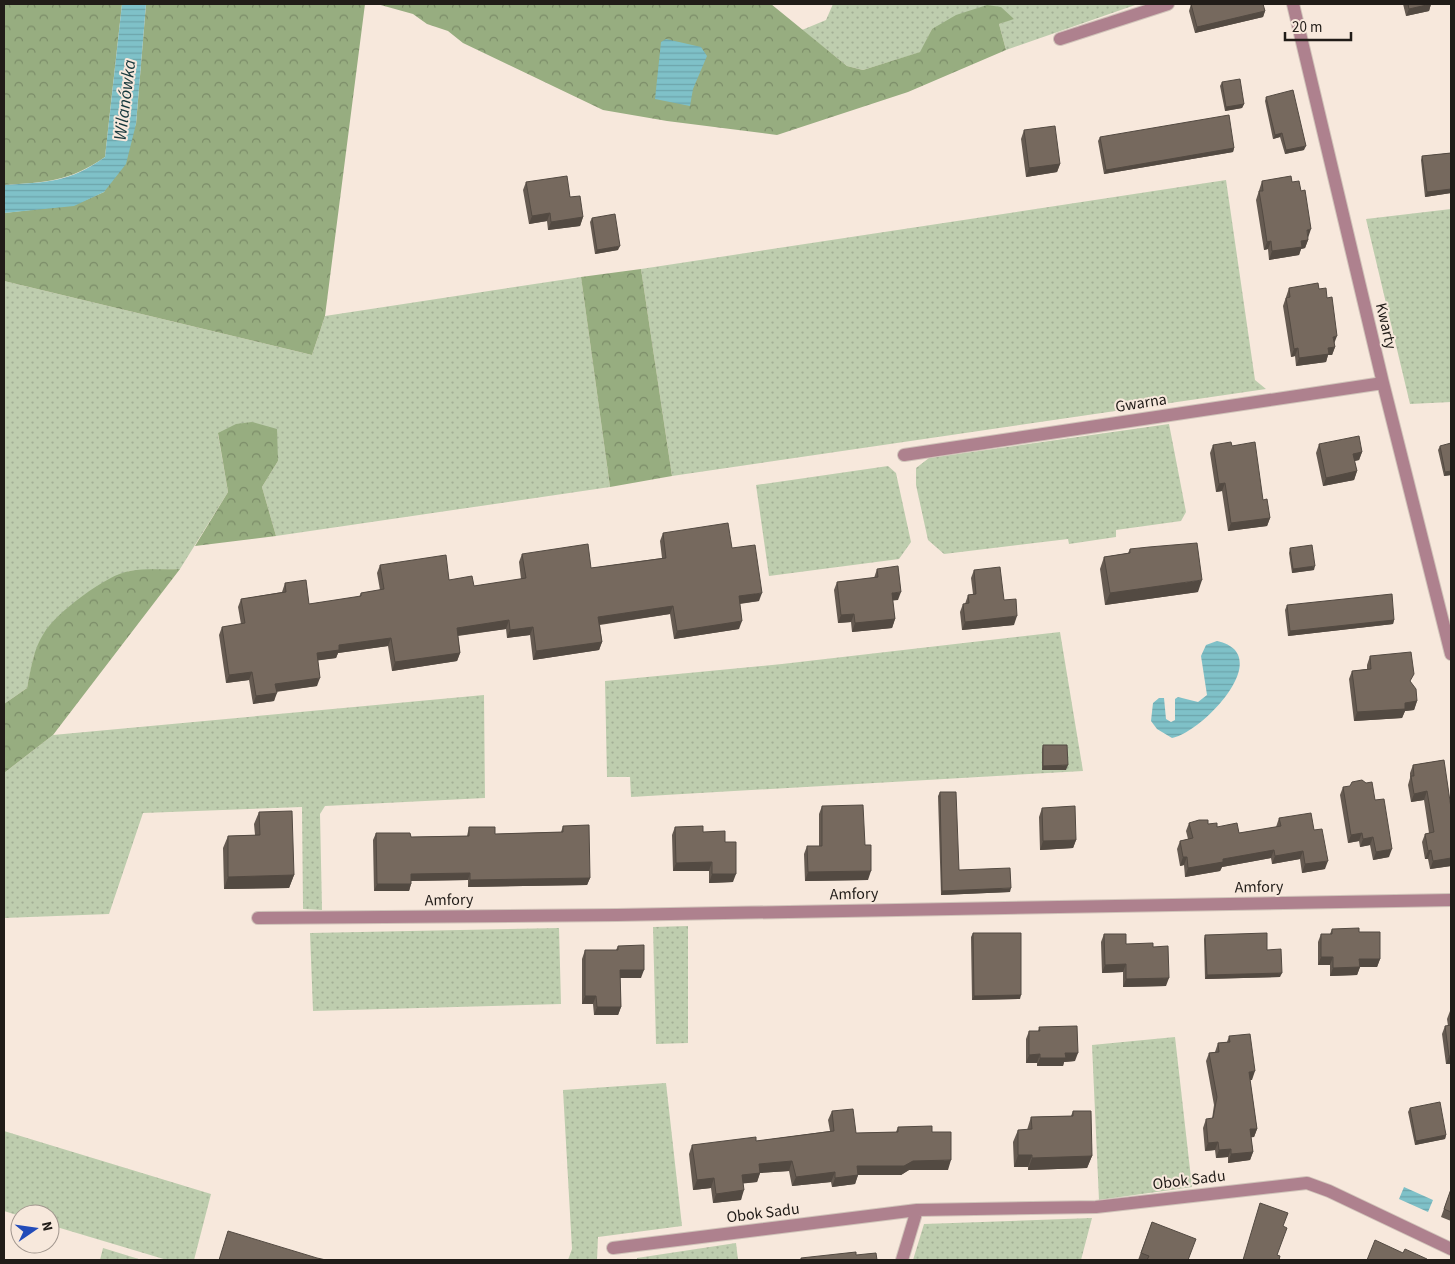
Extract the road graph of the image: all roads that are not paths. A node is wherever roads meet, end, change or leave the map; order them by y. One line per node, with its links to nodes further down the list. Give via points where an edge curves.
1 (1168, 4): 3 (street)
2 (1293, 4): 4 (street, Kwarty)
3 (1060, 39)
4 (1383, 382): 5 (street, Gwarna); 6 (street, Kwarty)
5 (904, 455)
6 (1451, 654)
7 (1451, 900): 8 (street, Amfory)
8 (258, 918)
9 (917, 1210): 10 (street, Obok Sadu); 11 (street, Obok Sadu, via 1096,1208 1307,1183); 12 (street)
10 (613, 1248)
11 (1451, 1249)
12 (902, 1260)

